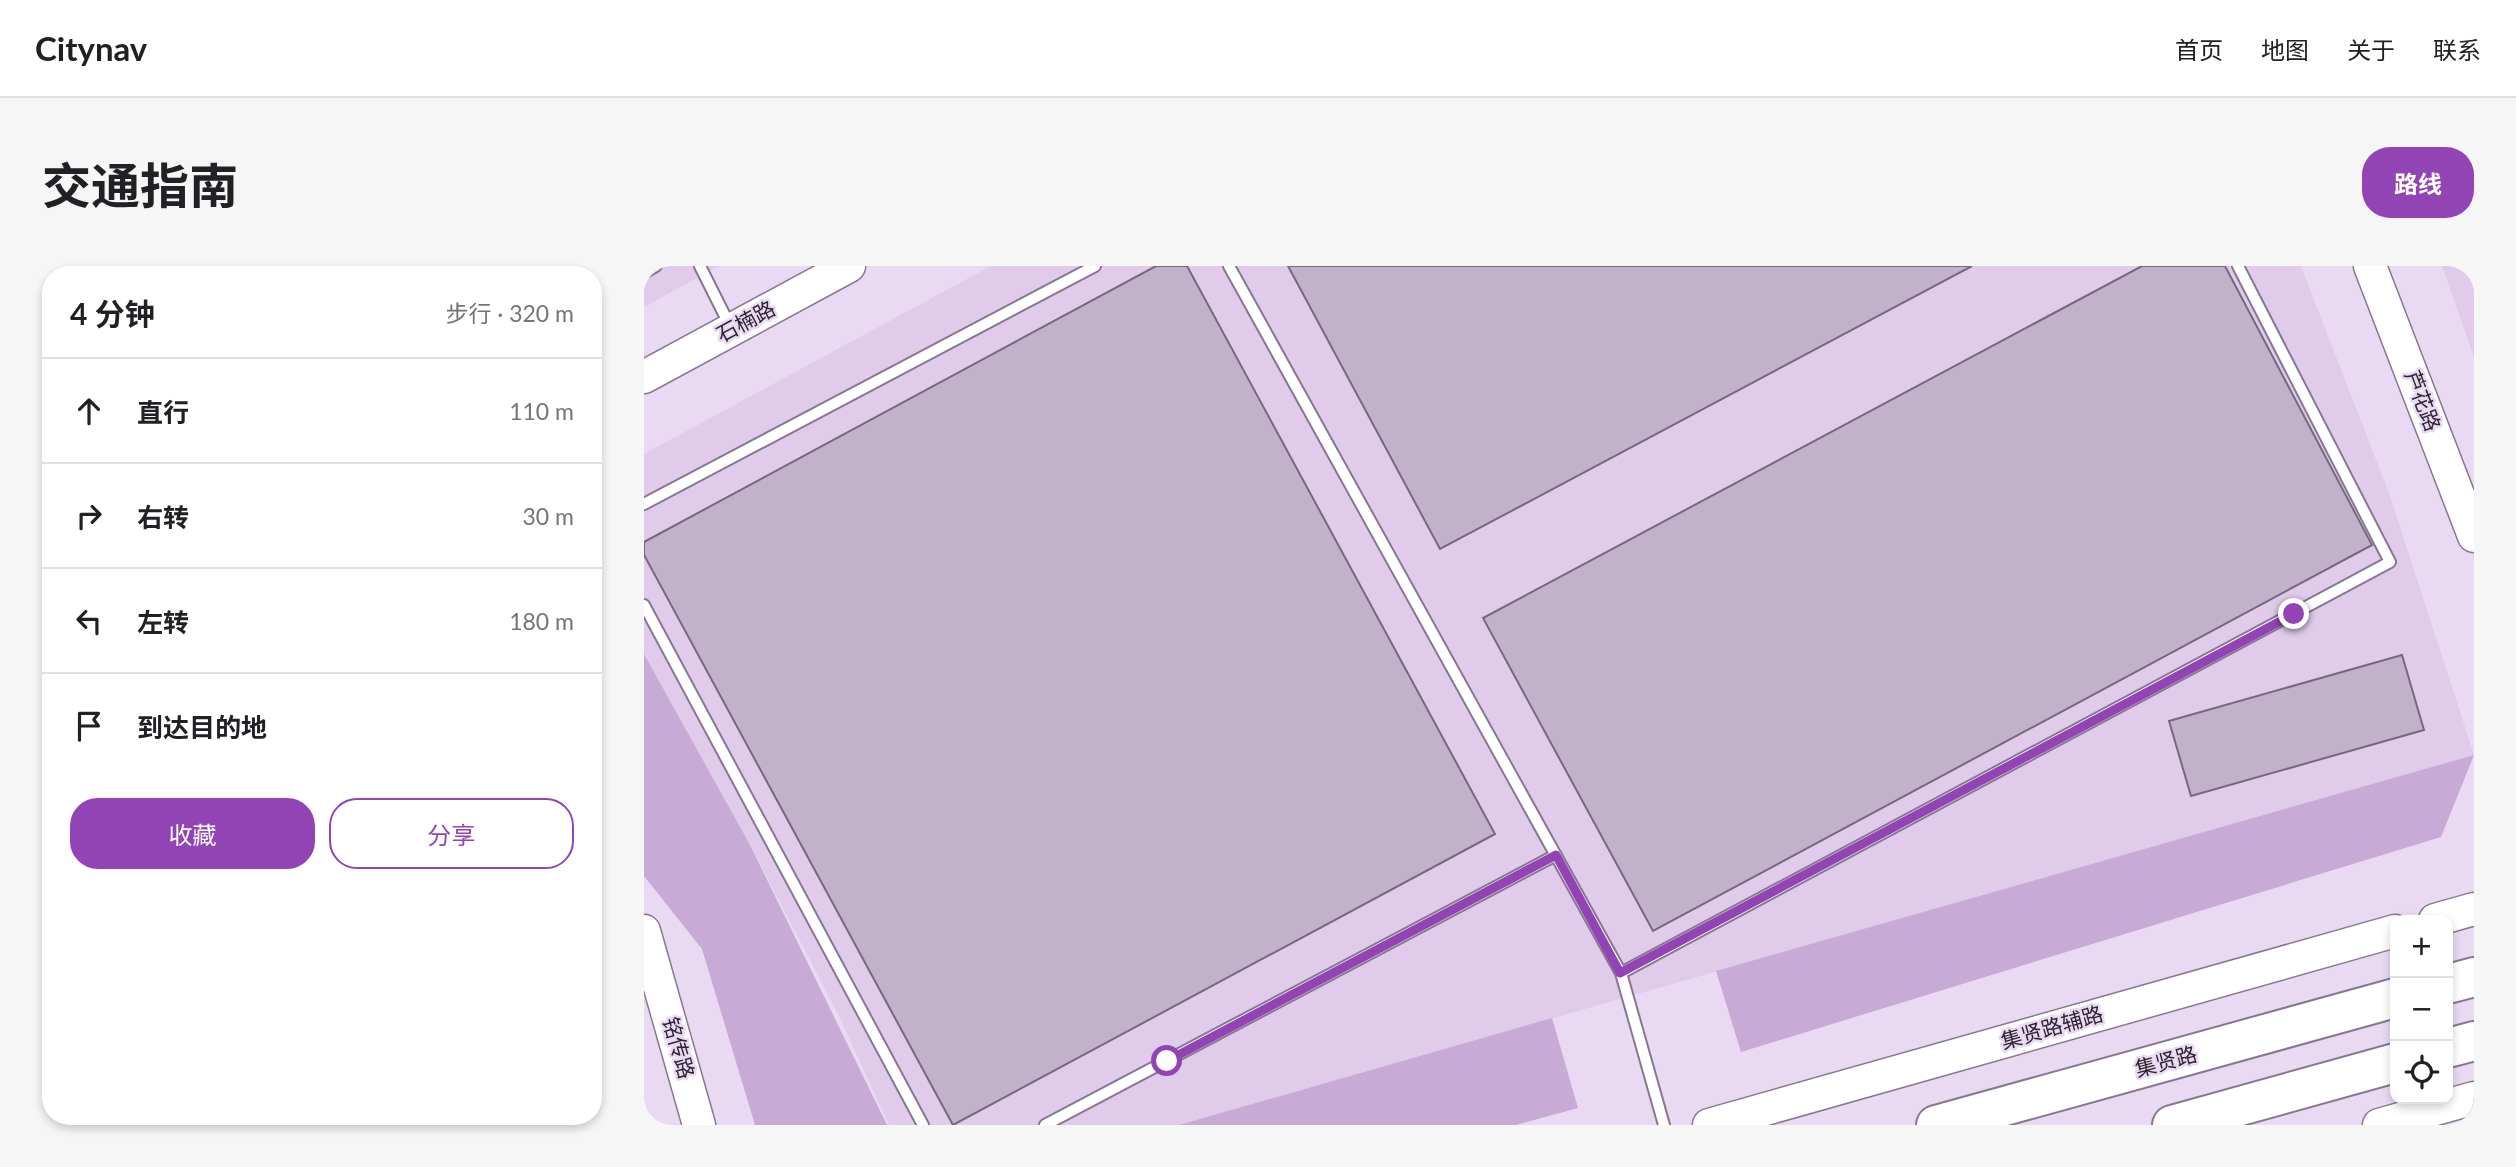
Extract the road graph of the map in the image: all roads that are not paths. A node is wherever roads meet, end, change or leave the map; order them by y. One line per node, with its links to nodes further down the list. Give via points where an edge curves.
1 (656, 266): 8 (lane)
2 (700, 266): 9 (lane)
3 (849, 266): 9 (street, 石楠路)
4 (1095, 266): 11 (lane)
5 (1229, 266): 14 (lane)
6 (2238, 266): 19 (lane, via 2390,562)
7 (2370, 266): 12 (street, 芦花路)
8 (644, 273)
9 (732, 329): 10 (street, 石楠路)
10 (644, 377)
11 (644, 504)
12 (2474, 536)
13 (644, 605): 28 (lane)
14 (1556, 855): 19 (lane); 29 (lane)
15 (2474, 909): 16 (street)
16 (2453, 915)
17 (644, 931): 27 (street, 铭传路)
18 (2390, 932): 31 (street, 集贤路辅路)
19 (1620, 973): 30 (lane)
20 (2474, 977): 21 (highway)
21 (2453, 983)
22 (2390, 999): 32 (highway, 集贤路)
23 (2474, 1041): 24 (highway)
24 (2453, 1047)
25 (2390, 1064): 33 (highway)
26 (2474, 1098): 34 (street)
27 (699, 1125)
28 (923, 1125)
29 (1045, 1125)
30 (1664, 1125)
31 (1709, 1125)
32 (1936, 1125)
33 (2172, 1125)
34 (2379, 1125)

